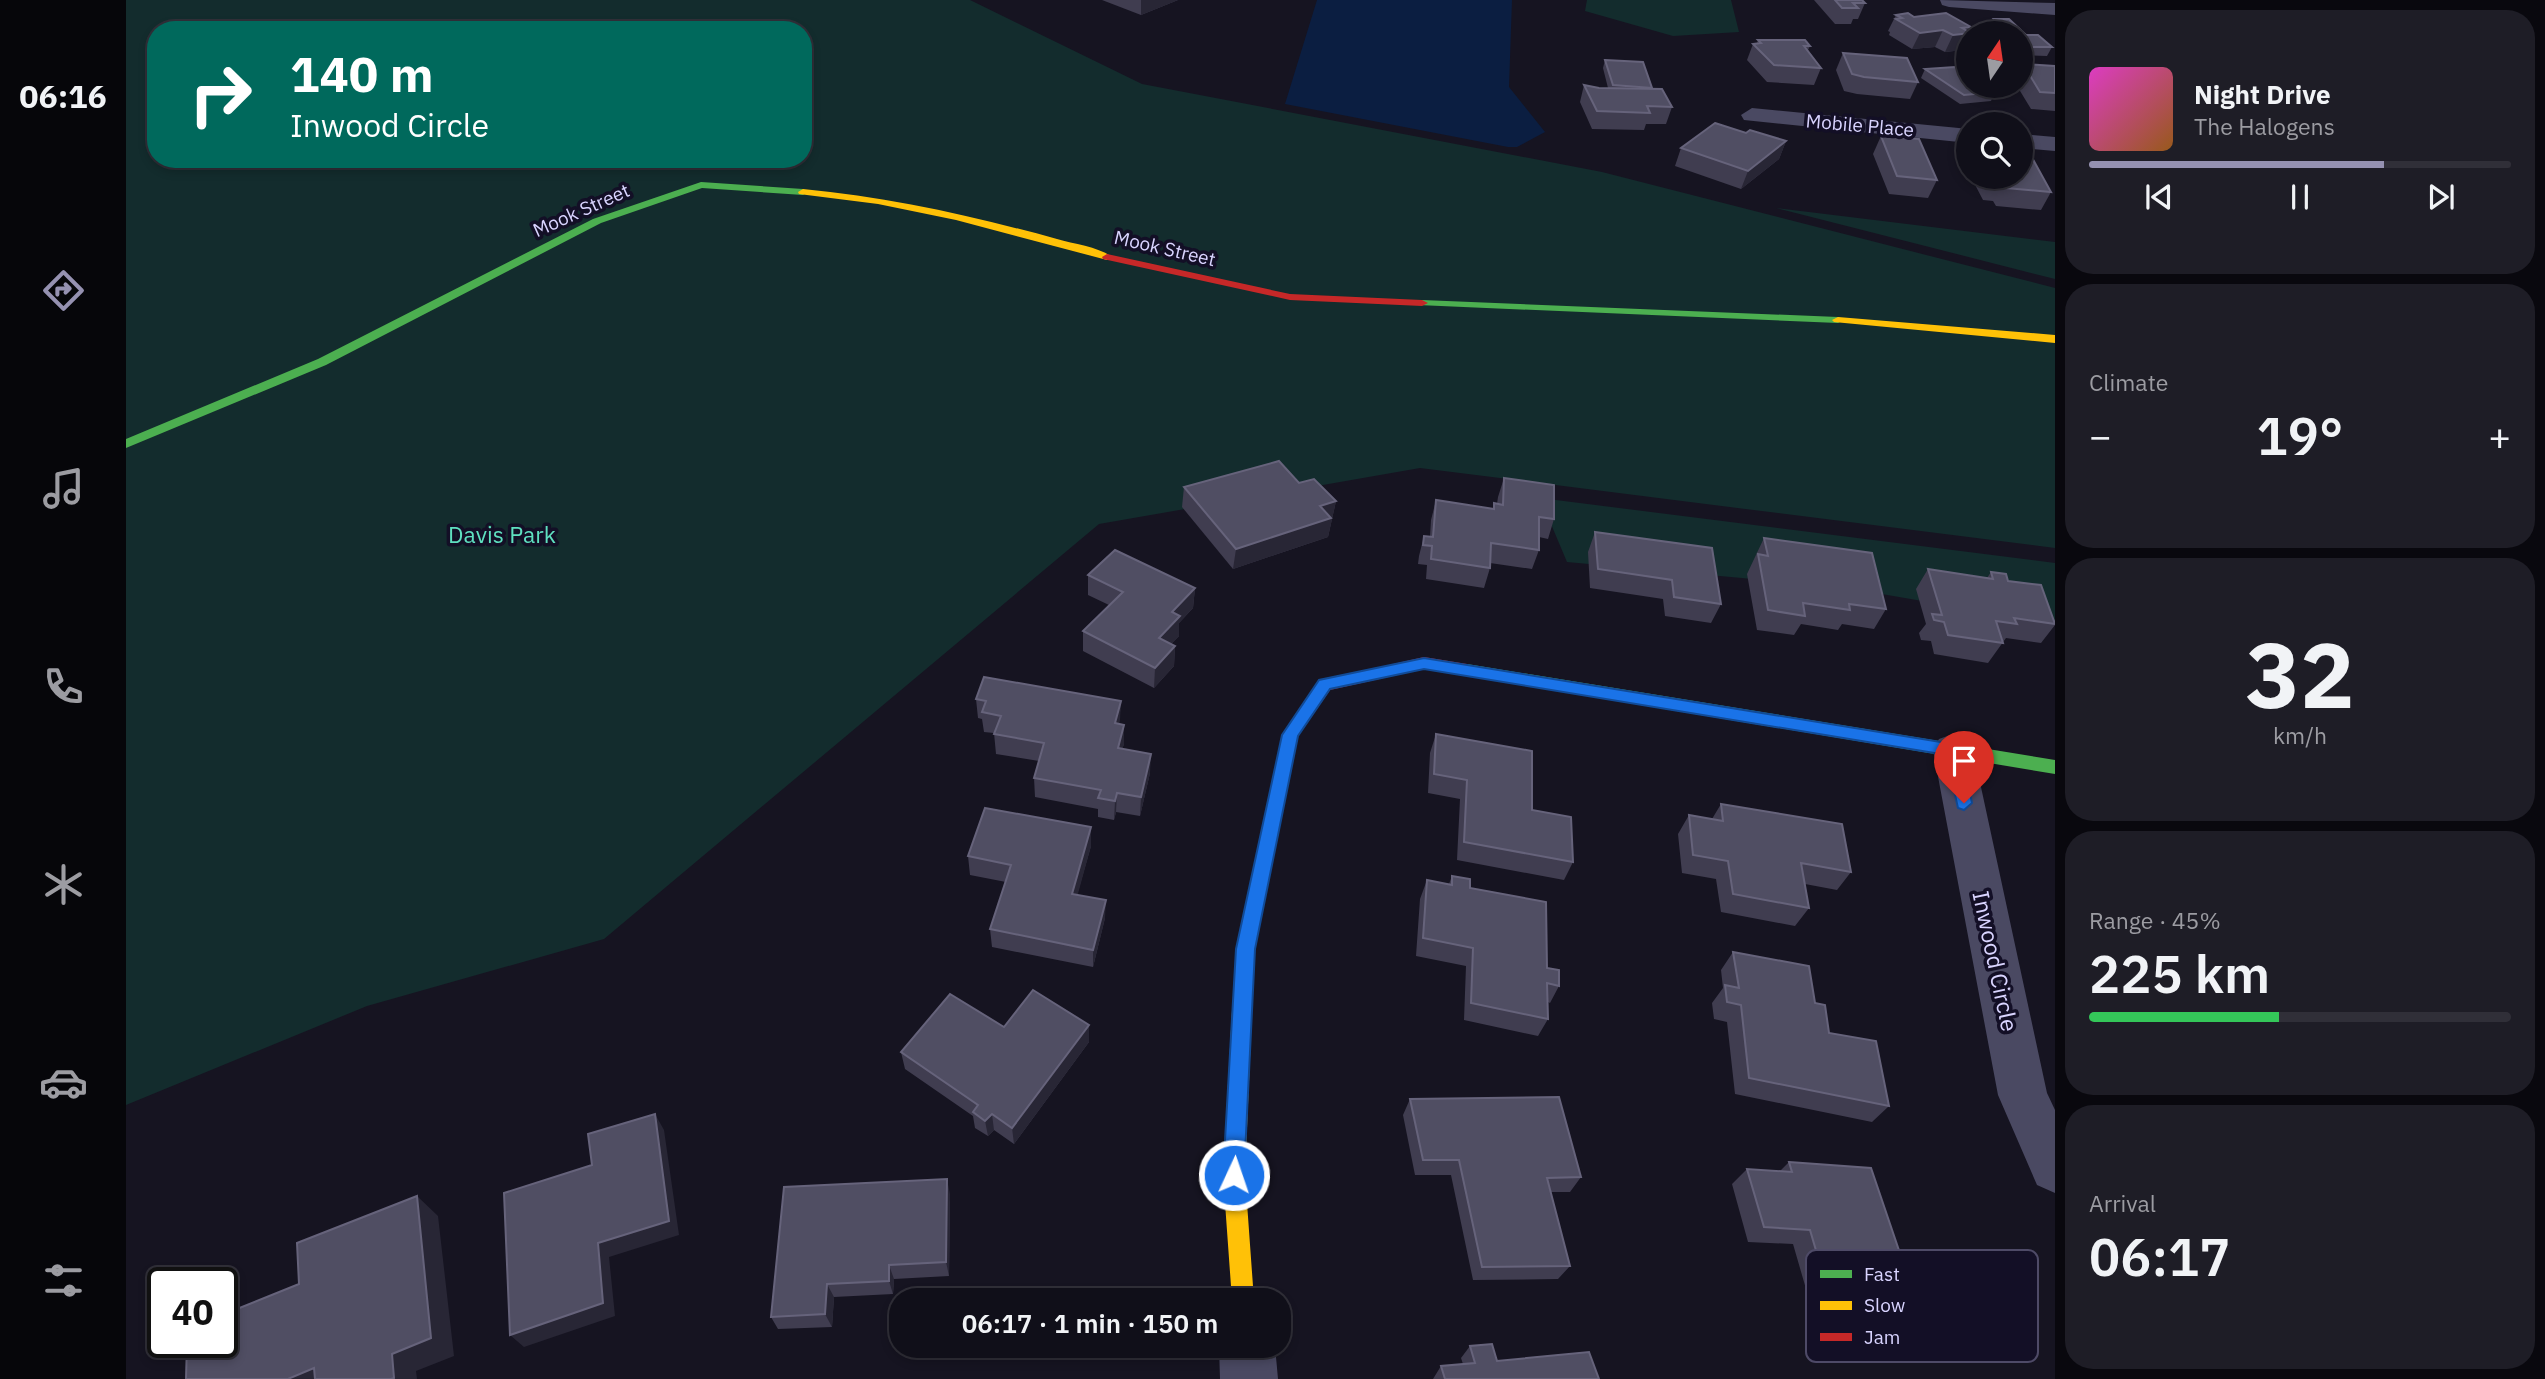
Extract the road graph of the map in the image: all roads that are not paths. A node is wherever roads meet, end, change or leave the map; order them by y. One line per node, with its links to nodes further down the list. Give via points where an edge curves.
1 (1949, 1): 2 (street)
2 (2055, 9)
3 (1752, 115): 4 (street, Mobile Place)
4 (1956, 135)
5 (2033, 142): 6 (street)
6 (2055, 144)
7 (2055, 339): 8 (street, Mook Street, via 1832,320 1290,297 1127,263 1034,235 841,195 701,185 597,221 322,362)
8 (126, 444)
9 (1953, 750): 10 (street); 11 (street, Inwood Circle, via 2023,1095); 12 (street, via 1424,663 1325,685 1290,735 1245,949 1234,1175)
10 (2055, 767)
11 (2055, 1167)
12 (1242, 1288)
13 (1248, 1358): 14 (street)
14 (1249, 1379)

